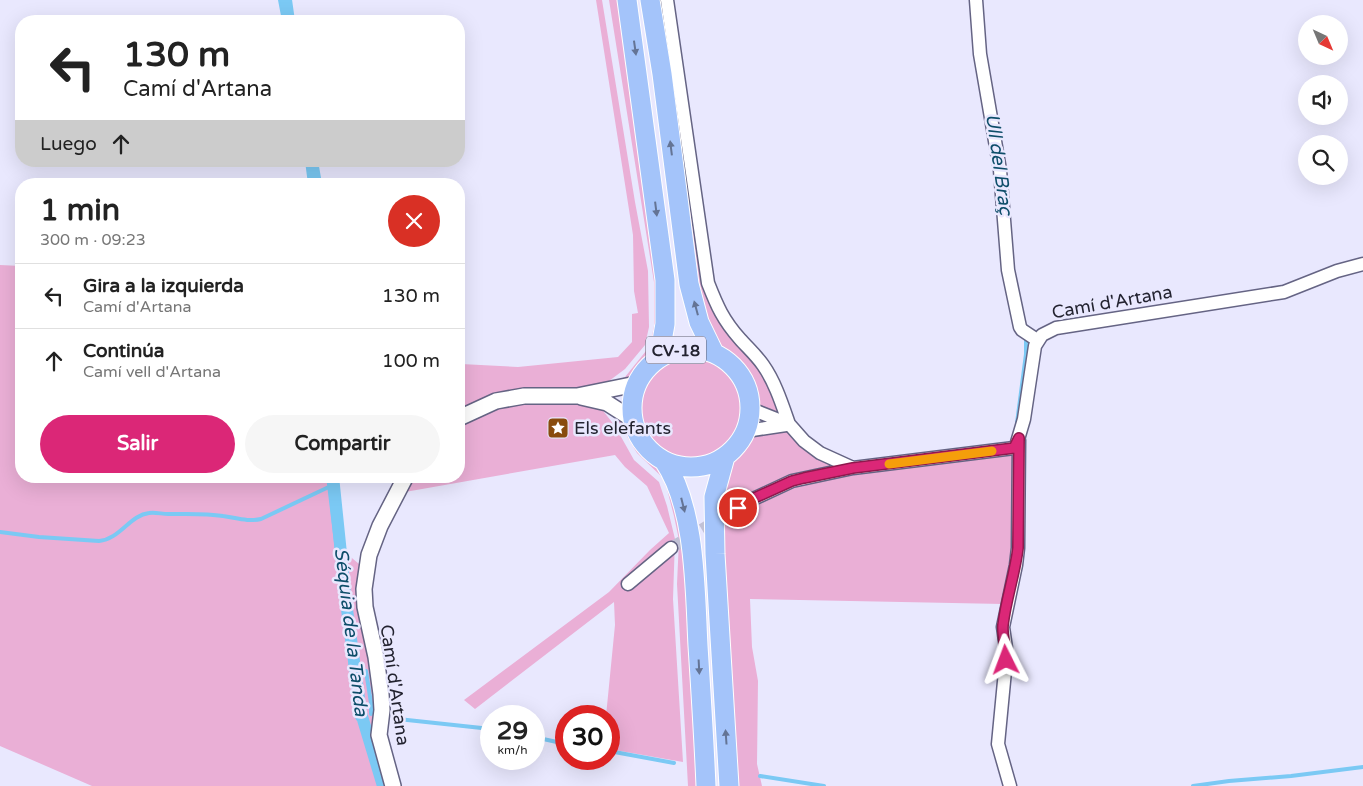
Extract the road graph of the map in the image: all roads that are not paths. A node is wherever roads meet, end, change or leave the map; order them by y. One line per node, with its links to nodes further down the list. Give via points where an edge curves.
1 (628, 0): 8 (main road, CV-18, one-way to 8, via 665,280 665,324)
2 (650, 0): 7 (main road, CV-18, one-way to 2, via 699,322 689,284)
3 (667, 0): 14 (street, via 708,283 729,326 764,366)
4 (976, 0): 6 (street, via 980,54 1000,170 1008,270 1020,327)
5 (1363, 264): 6 (street, Camí d'Artana, via 1284,292 1056,328)
6 (1037, 340): 16 (street, Camí d'Artana)
7 (714, 353): 8 (main road, CV-18, via 696,349 676,350); 11 (main road, CV-18, via 738,373 746,386)
8 (659, 358): 9 (main road, CV-18)
9 (636, 384): 10 (street); 13 (main road, CV-18)
10 (577, 396): 12 (street, via 506,399); 13 (street, via 607,403)
11 (751, 409): 14 (street); 15 (main road, CV-18)
12 (465, 415)
13 (632, 419): 18 (main road, CV-18, via 643,444)
14 (789, 424): 15 (street); 19 (street, via 820,453)
15 (746, 431): 17 (main road, CV-18)
16 (1019, 438): 19 (street, via 1014,448); 27 (street, Camí d'Artana, via 1018,548 1003,627 1006,648 998,744)
17 (725, 457): 18 (main road, CV-18, via 705,466 684,467); 26 (main road, CV-18, one-way to 17, via 714,497)
18 (664, 461): 25 (main road, CV-18, one-way to 25, via 680,492 692,555)
19 (853, 468): 21 (street, via 792,481 750,500)
20 (402, 483): 24 (street, Camí d'Artana, via 369,555 364,590 381,694 379,735)
21 (725, 516)
22 (672, 548): 23 (street)
23 (628, 584)
24 (393, 786)
25 (706, 786)
26 (729, 786)
27 (1010, 786)

